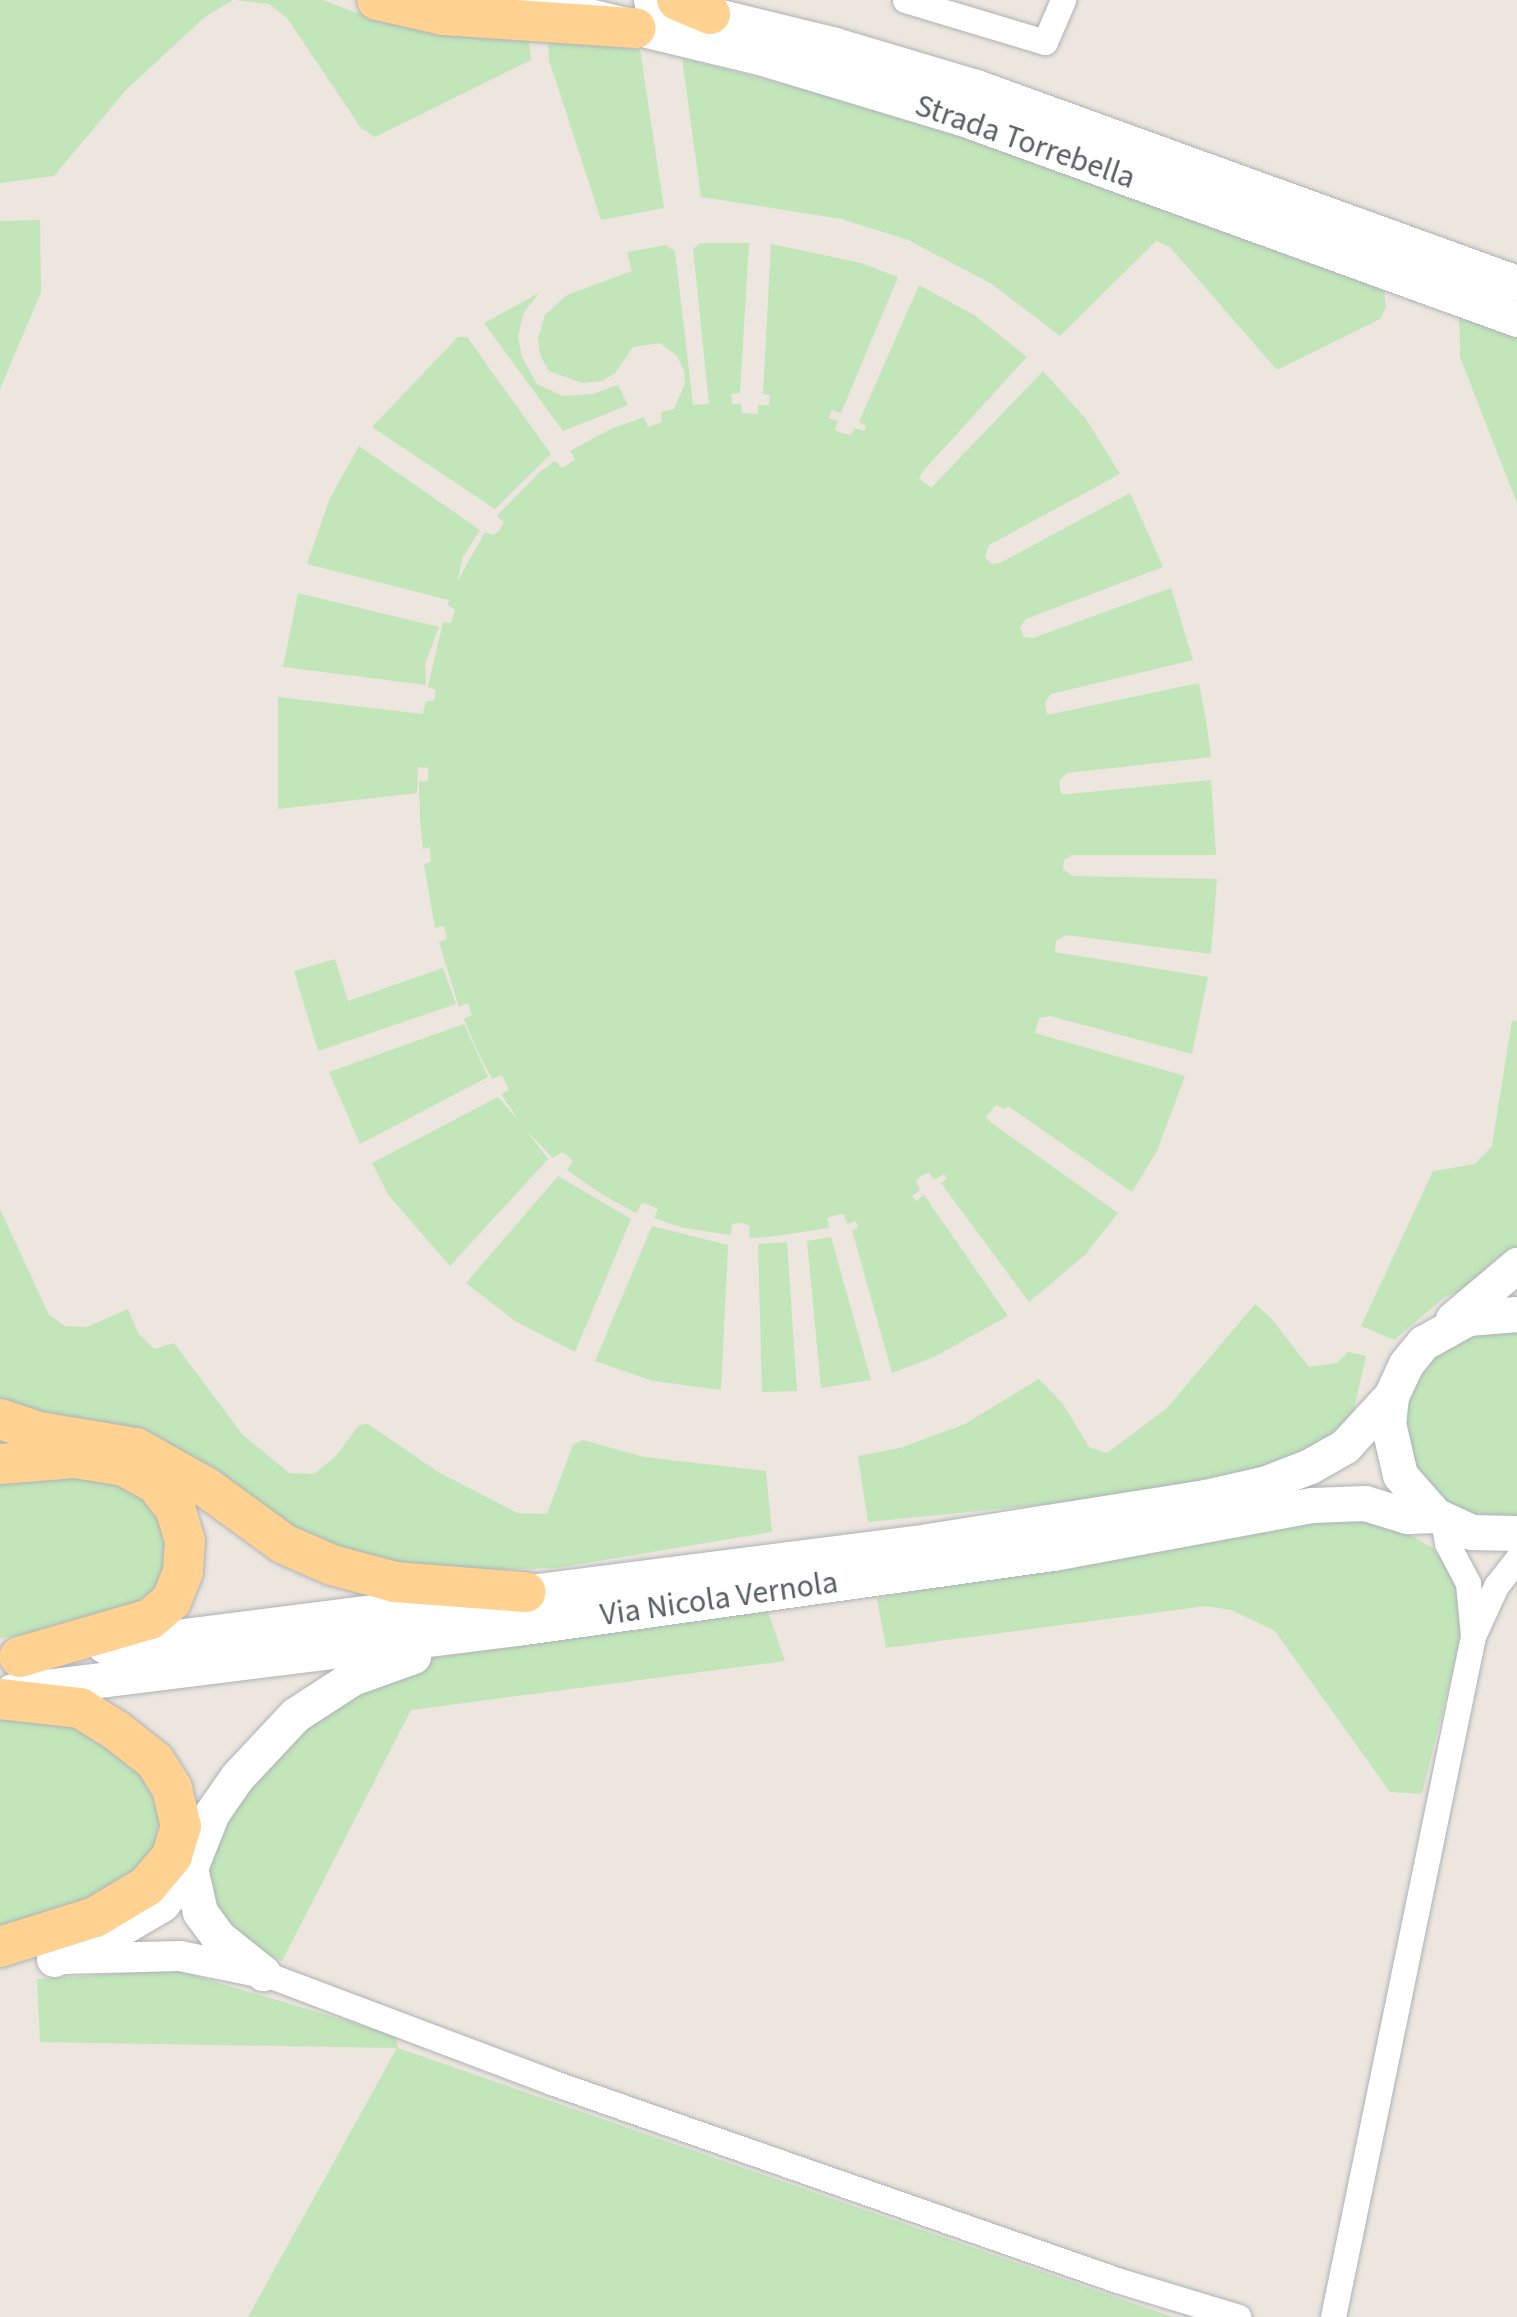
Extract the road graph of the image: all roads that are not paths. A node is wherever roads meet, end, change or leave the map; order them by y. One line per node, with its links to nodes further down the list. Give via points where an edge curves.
1 (378, 0): 6 (highway, via 442,15)
2 (522, 0): 6 (main road, Strada Torrebella)
3 (905, 0): 4 (street, via 1045,42)
4 (1063, 0)
5 (709, 8): 6 (main road, Strada Torrebella); 7 (main road, Strada Torrebella, via 1027,104)
6 (643, 14): 8 (main road, Strada Torrebella, via 962,118)
7 (1517, 283)
8 (1517, 318)
9 (1517, 1265): 11 (main road, Via Nicola Vernola)
10 (1517, 1314): 11 (main road, via 1480,1316)
11 (1444, 1328): 12 (main road, Via Nicola Vernola, via 1406,1364)
12 (1391, 1396): 15 (main road, via 1395,1462 1415,1498); 17 (main road, Via Nicola Vernola, via 1345,1446 1266,1483)
13 (0, 1419): 19 (highway, via 136,1448 208,1488 284,1544 332,1565)
14 (0, 1464): 21 (highway, via 75,1458 124,1466 156,1484 176,1508 186,1541 172,1601 150,1619)
15 (1439, 1518): 16 (main road, Via Nicola Vernola, via 1471,1532); 17 (main road, Via Nicola Vernola, via 1340,1502 1053,1553); 20 (street, via 1468,1583)
16 (1517, 1533)
17 (916, 1557): 19 (main road, Via Nicola Vernola)
18 (1517, 1560): 20 (street, via 1496,1586)
19 (522, 1610): 21 (main road, Via Nicola Vernola); 22 (main road, Via Nicola Vernola); 23 (main road, via 320,1695 264,1743 237,1778 212,1813)
20 (1473, 1636): 29 (street)
21 (10, 1658)
22 (0, 1696): 24 (highway, via 80,1708 117,1731 155,1761 172,1788 181,1826 172,1856 147,1886 95,1916)
23 (190, 1868): 25 (main road, via 162,1904 99,1942); 27 (main road, via 200,1912)
24 (0, 1947)
25 (54, 1959): 26 (highway); 27 (street, via 180,1956)
26 (0, 1970)
27 (263, 1974): 28 (street, via 551,2082)
28 (1239, 2317)
29 (1333, 2317)

